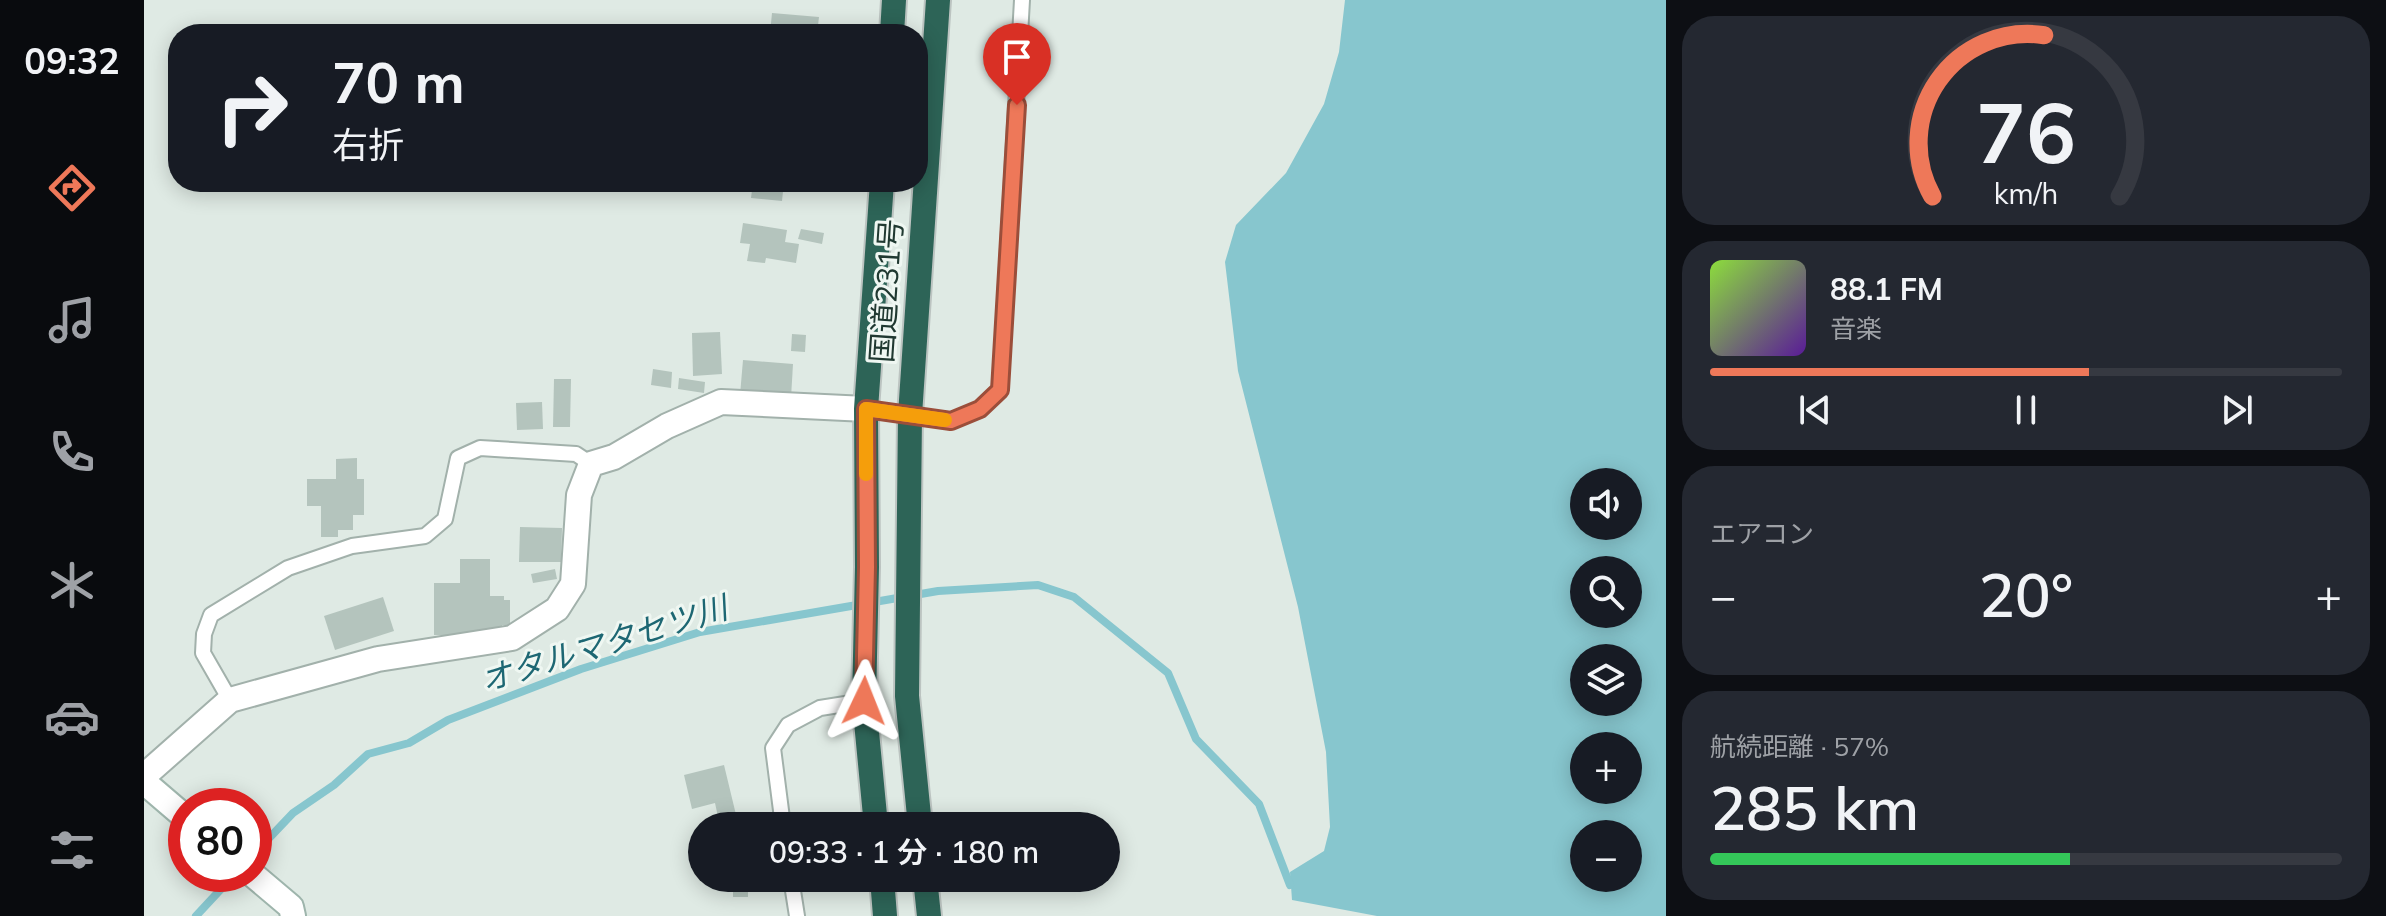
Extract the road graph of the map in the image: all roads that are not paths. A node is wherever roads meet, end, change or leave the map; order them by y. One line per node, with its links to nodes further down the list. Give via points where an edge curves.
1 (894, 0): 4 (highway)
2 (938, 0): 5 (highway, 国道231号)
3 (1022, 0): 9 (lane, via 1000,390 980,409 951,421)
4 (893, 24)
5 (928, 148)
6 (881, 192): 8 (highway, 国道231号)
7 (925, 192): 9 (highway, 国道231号)
8 (866, 409): 9 (lane); 10 (street, via 721,402); 12 (highway, 国道231号)
9 (910, 415): 17 (highway, 国道231号, via 907,696)
10 (591, 464): 11 (street, via 579,495 573,584 557,609 512,638 378,659); 11 (lane, via 576,454 480,448 458,458 445,519 425,536 352,546 288,568 211,615 203,653)
11 (230, 700): 13 (street)
12 (864, 701): 15 (lane, via 820,708 788,725 773,748); 16 (highway, 国道231号)
13 (148, 784): 14 (street)
14 (168, 802)
15 (781, 812)
16 (875, 812)
17 (919, 812)
18 (272, 891): 22 (street, via 291,907)
19 (793, 892): 23 (lane)
20 (883, 892): 24 (highway)
21 (926, 892): 25 (highway)
22 (293, 916)
23 (797, 916)
24 (885, 916)
25 (929, 916)

